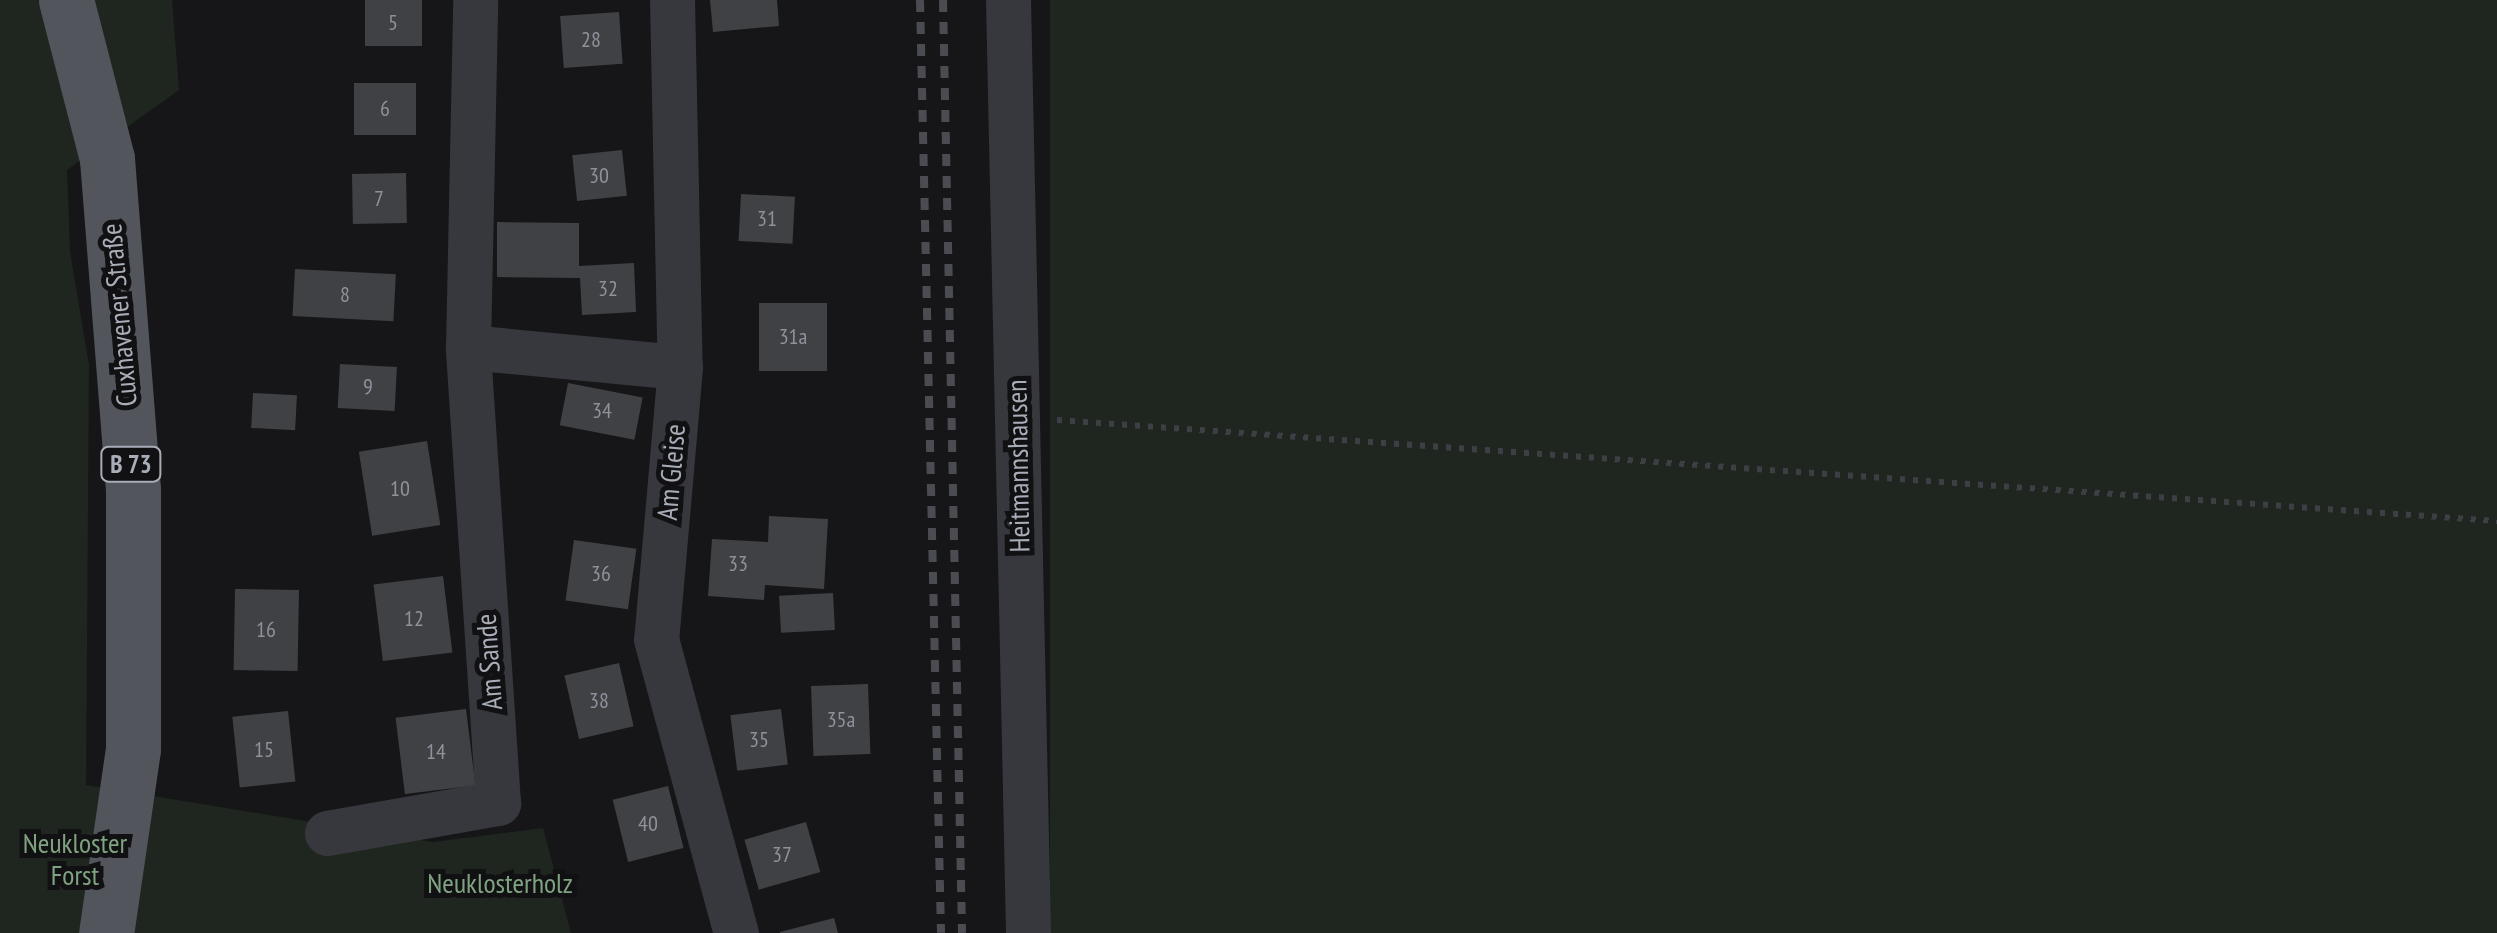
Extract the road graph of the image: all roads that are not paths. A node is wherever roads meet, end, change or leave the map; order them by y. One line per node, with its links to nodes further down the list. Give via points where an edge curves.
1 (66, 0): 8 (main road, Cuxhavener Straße / B 73, via 106,159 133,489 133,749)
2 (475, 0): 5 (street, Am Sande)
3 (672, 0): 6 (street, Am Gleise)
4 (1008, 0): 10 (street, Heitmannshausen)
5 (468, 347): 6 (street); 7 (street, Am Sande, via 498,804)
6 (680, 367): 9 (street, Am Gleise, via 656,639)
7 (326, 833)
8 (106, 933)
9 (736, 933)
10 (1028, 933)

